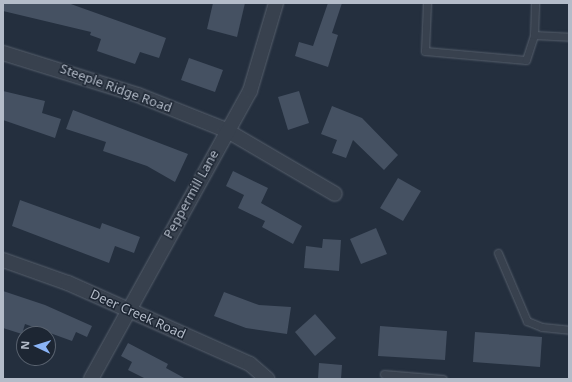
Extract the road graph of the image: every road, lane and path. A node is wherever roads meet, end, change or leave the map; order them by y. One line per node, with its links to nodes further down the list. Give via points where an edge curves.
1 (276, 3): 7 (street, Peppermill Lane, via 255,80)
2 (427, 3): 4 (lane, via 425,51 526,60)
3 (535, 3): 4 (lane)
4 (534, 35): 5 (lane)
5 (569, 37)
6 (3, 53): 7 (street, Steeple Ridge Road, via 138,95)
7 (226, 130): 8 (street, Steeple Ridge Road); 11 (street, Peppermill Lane)
8 (335, 194)
9 (498, 253): 12 (lane, via 527,320 542,328)
10 (3, 260): 11 (street, Deer Creek Road)
11 (128, 309): 14 (street, Peppermill Lane); 15 (street, Deer Creek Road, via 250,364)
12 (569, 330)
13 (384, 374): 16 (lane)
14 (91, 379)
15 (267, 379)
16 (443, 379)

